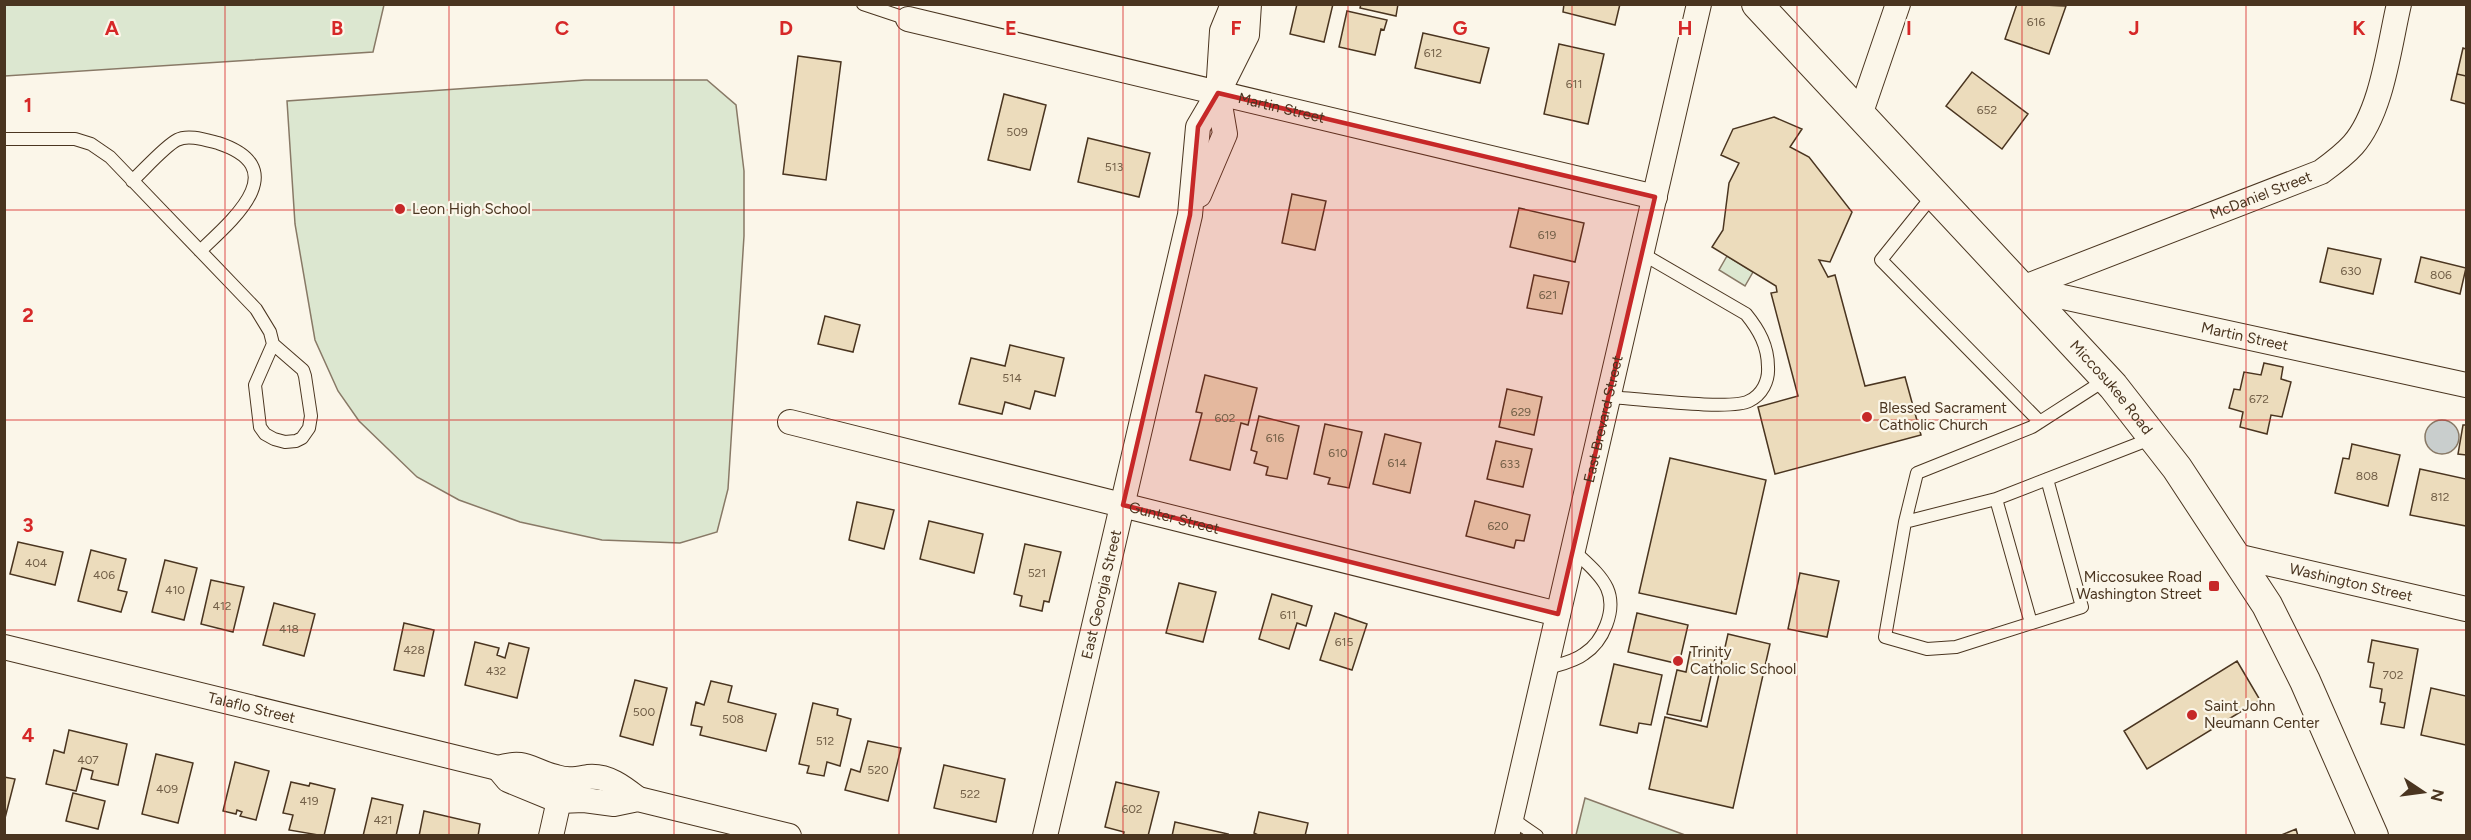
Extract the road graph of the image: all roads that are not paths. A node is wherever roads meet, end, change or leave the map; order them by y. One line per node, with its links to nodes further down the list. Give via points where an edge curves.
1 (863, 4): 8 (lane)
2 (1233, 4): 9 (street, East Georgia Street, via 1222,31)
3 (1249, 4): 9 (street, East Georgia Street, via 1247,35)
4 (1699, 4): 14 (street, East Brevard Street)
5 (1757, 4): 10 (street, Miccosukee Road)
6 (1898, 4): 10 (street)
7 (2399, 4): 17 (street, McDaniel Street, via 2378,96 2354,144 2335,162 2321,172)
8 (908, 19): 9 (street, Martin Street)
9 (1218, 93): 14 (street, Martin Street); 27 (street, East Georgia Street, via 1198,127 1190,215)
10 (1860, 115): 13 (street, Miccosukee Road)
11 (4, 139): 12 (lane, via 75,139 91,144 110,157)
12 (132, 181): 15 (lane); 15 (lane, via 176,140 186,138 233,149 252,164 256,179 253,189 226,226)
13 (1934, 193): 17 (street, Miccosukee Road); 23 (lane, via 1881,260)
14 (1654, 197): 16 (street, East Brevard Street)
15 (200, 251): 18 (lane, via 256,309)
16 (1641, 253): 21 (street, East Brevard Street); 21 (lane, via 1746,314 1757,328 1768,355 1768,374 1763,390 1749,402 1729,405)
17 (2022, 288): 19 (street, Miccosukee Road); 20 (street, Martin Street)
18 (273, 344): 18 (lane, via 255,385 260,427 274,439 296,441 306,433 311,416 305,376)
19 (2106, 379): 23 (lane); 24 (street, Miccosukee Road)
20 (2466, 385)
21 (1608, 397): 29 (street, East Brevard Street)
22 (790, 422): 27 (street, Gunter Street)
23 (2040, 422): 28 (lane, via 1917,473)
24 (2153, 438): 25 (lane); 30 (street, Miccosukee Road)
25 (2047, 479): 26 (lane); 33 (lane, via 2082,607)
26 (1996, 499): 28 (lane); 33 (lane)
27 (1123, 505): 32 (street, Gunter Street); 40 (street, East Georgia Street)
28 (1905, 522): 33 (lane, via 1885,637 1927,649 1956,646)
29 (1573, 550): 32 (street, East Brevard Street); 35 (lane, via 1608,589 1607,621 1599,641 1583,655)
30 (2236, 556): 31 (street, Washington Street); 42 (street, Miccosukee Road, via 2267,605 2300,672)
31 (2466, 609)
32 (1558, 614): 35 (street, East Brevard Street)
33 (2031, 623)
34 (4, 647): 36 (street, Talaflo Street, via 498,768 513,763 532,766 553,777)
35 (1545, 669): 37 (street, East Brevard Street)
36 (561, 790): 38 (street); 39 (street, Talaflo Street, via 573,781 591,777 619,783 638,799)
37 (1508, 827): 41 (lane)
38 (551, 836)
39 (789, 836)
40 (1044, 836)
41 (1537, 836)
42 (2373, 836)

